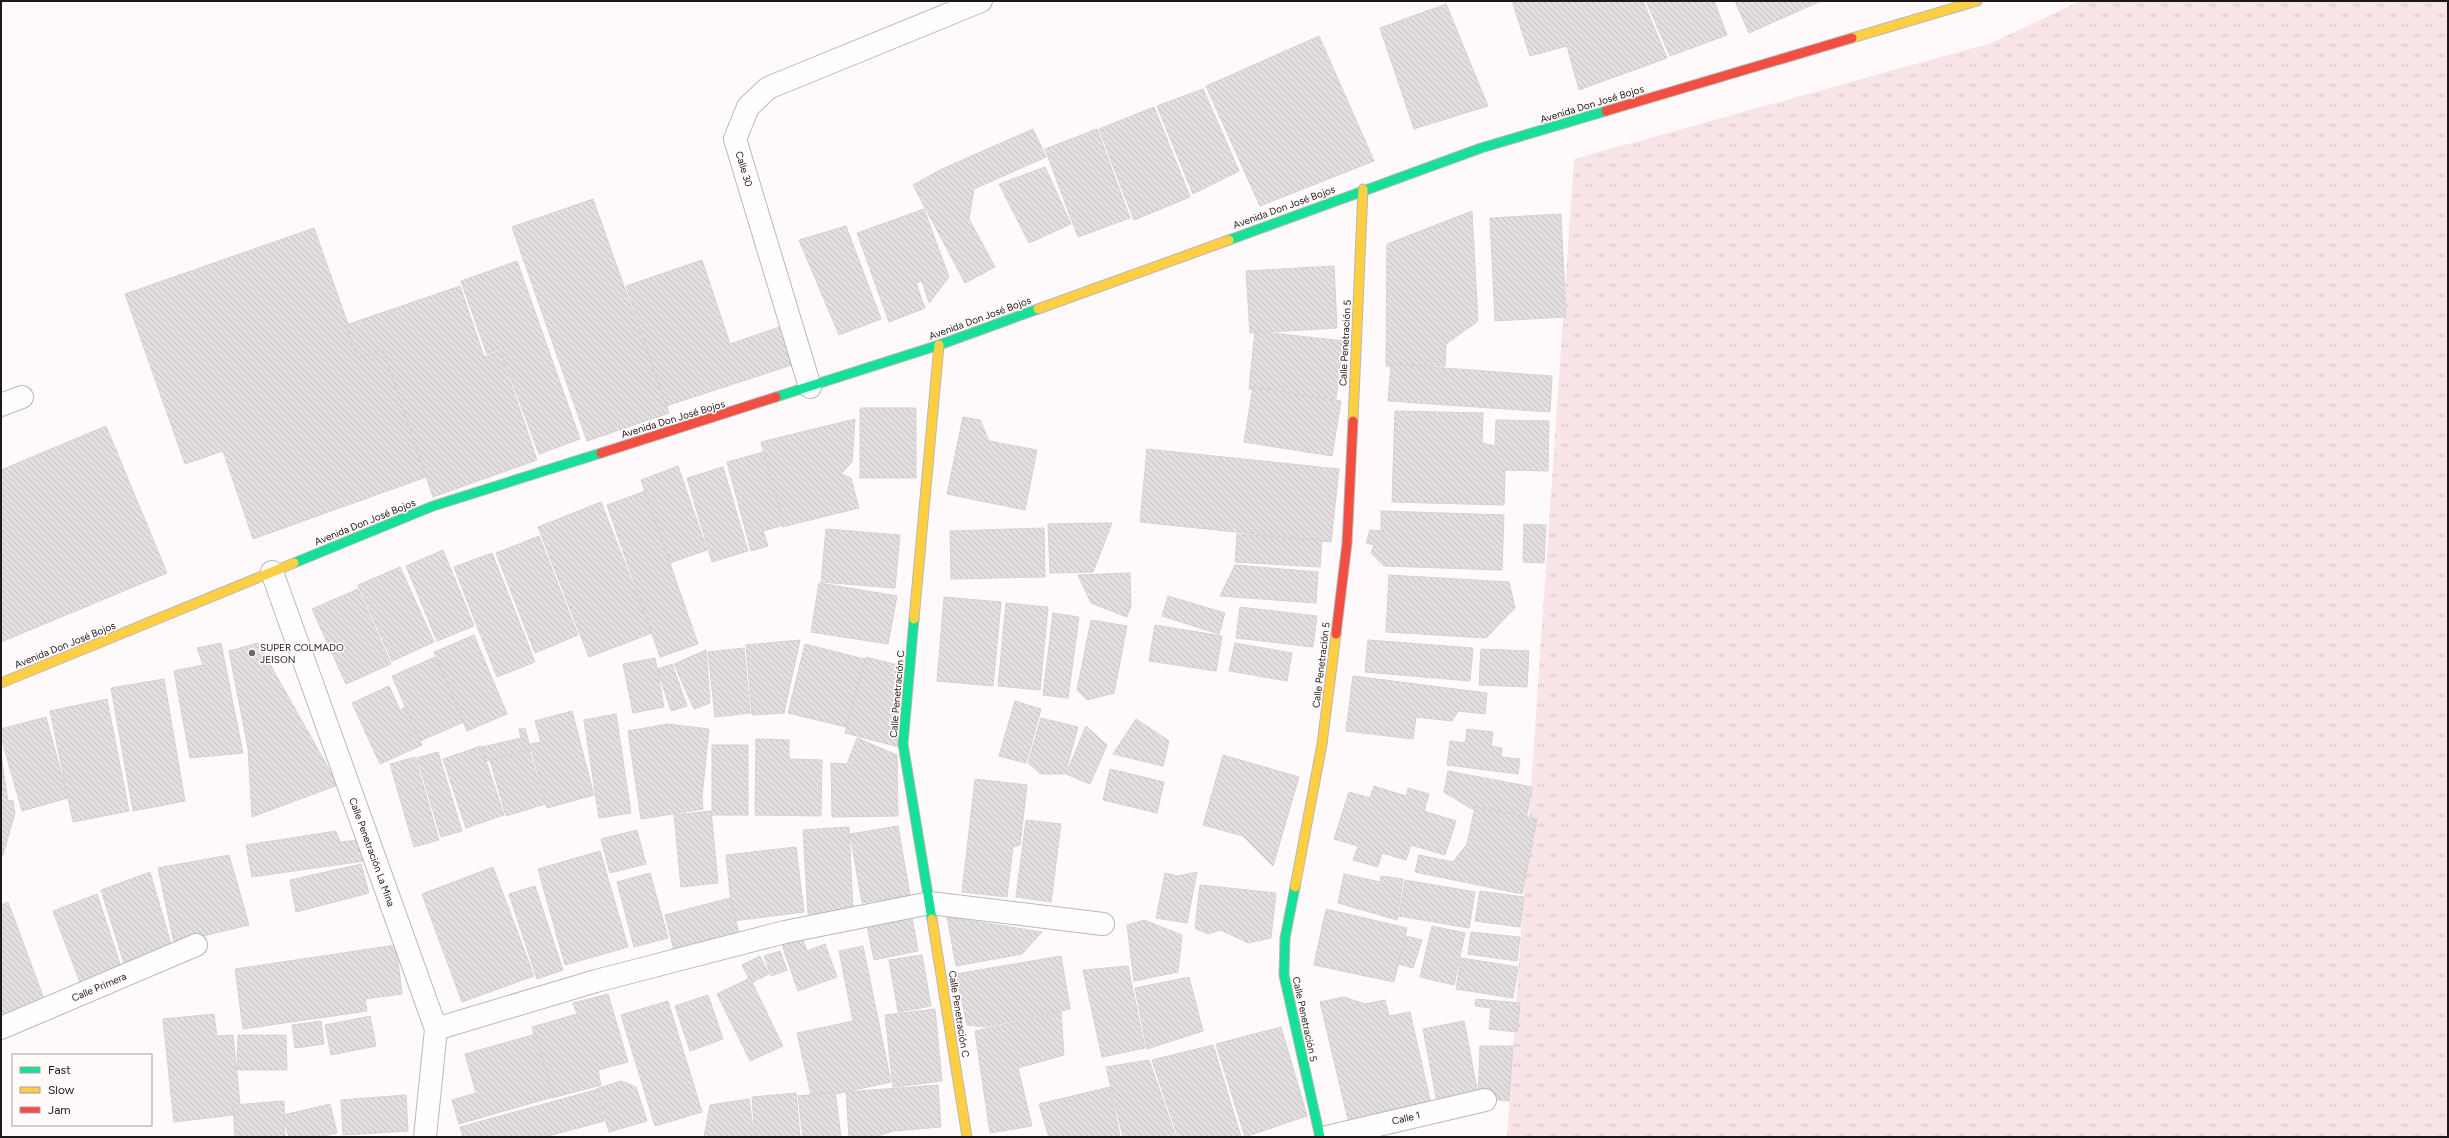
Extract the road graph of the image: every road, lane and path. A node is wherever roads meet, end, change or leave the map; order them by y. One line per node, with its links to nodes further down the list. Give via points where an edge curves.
1 (981, 1): 5 (street, Calle 30, via 768,88 748,107 735,139)
2 (1977, 1): 3 (street, Avenida Don José Bojos, via 1481,148)
3 (1364, 189): 4 (street, Avenida Don José Bojos); 18 (street, Calle Penetración 5, via 1347,543 1322,744 1285,938 1284,975)
4 (939, 345): 5 (street, Avenida Don José Bojos); 10 (street, Calle Penetración C, via 904,744)
5 (810, 387): 8 (street, Avenida Don José Bojos, via 433,506)
6 (22, 397): 7 (street)
7 (1, 405)
8 (272, 572): 9 (street, Avenida Don José Bojos); 14 (street, Calle Penetración La Mina)
9 (1, 683)
10 (930, 903): 11 (street); 14 (street, via 778,934 596,981); 17 (street, Calle Penetración C)
11 (1103, 924)
12 (196, 945): 13 (street, Calle Primera)
13 (1, 1028)
14 (436, 1029): 16 (street, Calle Penetración La Mina)
15 (1485, 1100): 19 (street, Calle 1)
16 (425, 1137)
17 (967, 1137)
18 (1320, 1137)
19 (1327, 1137)

